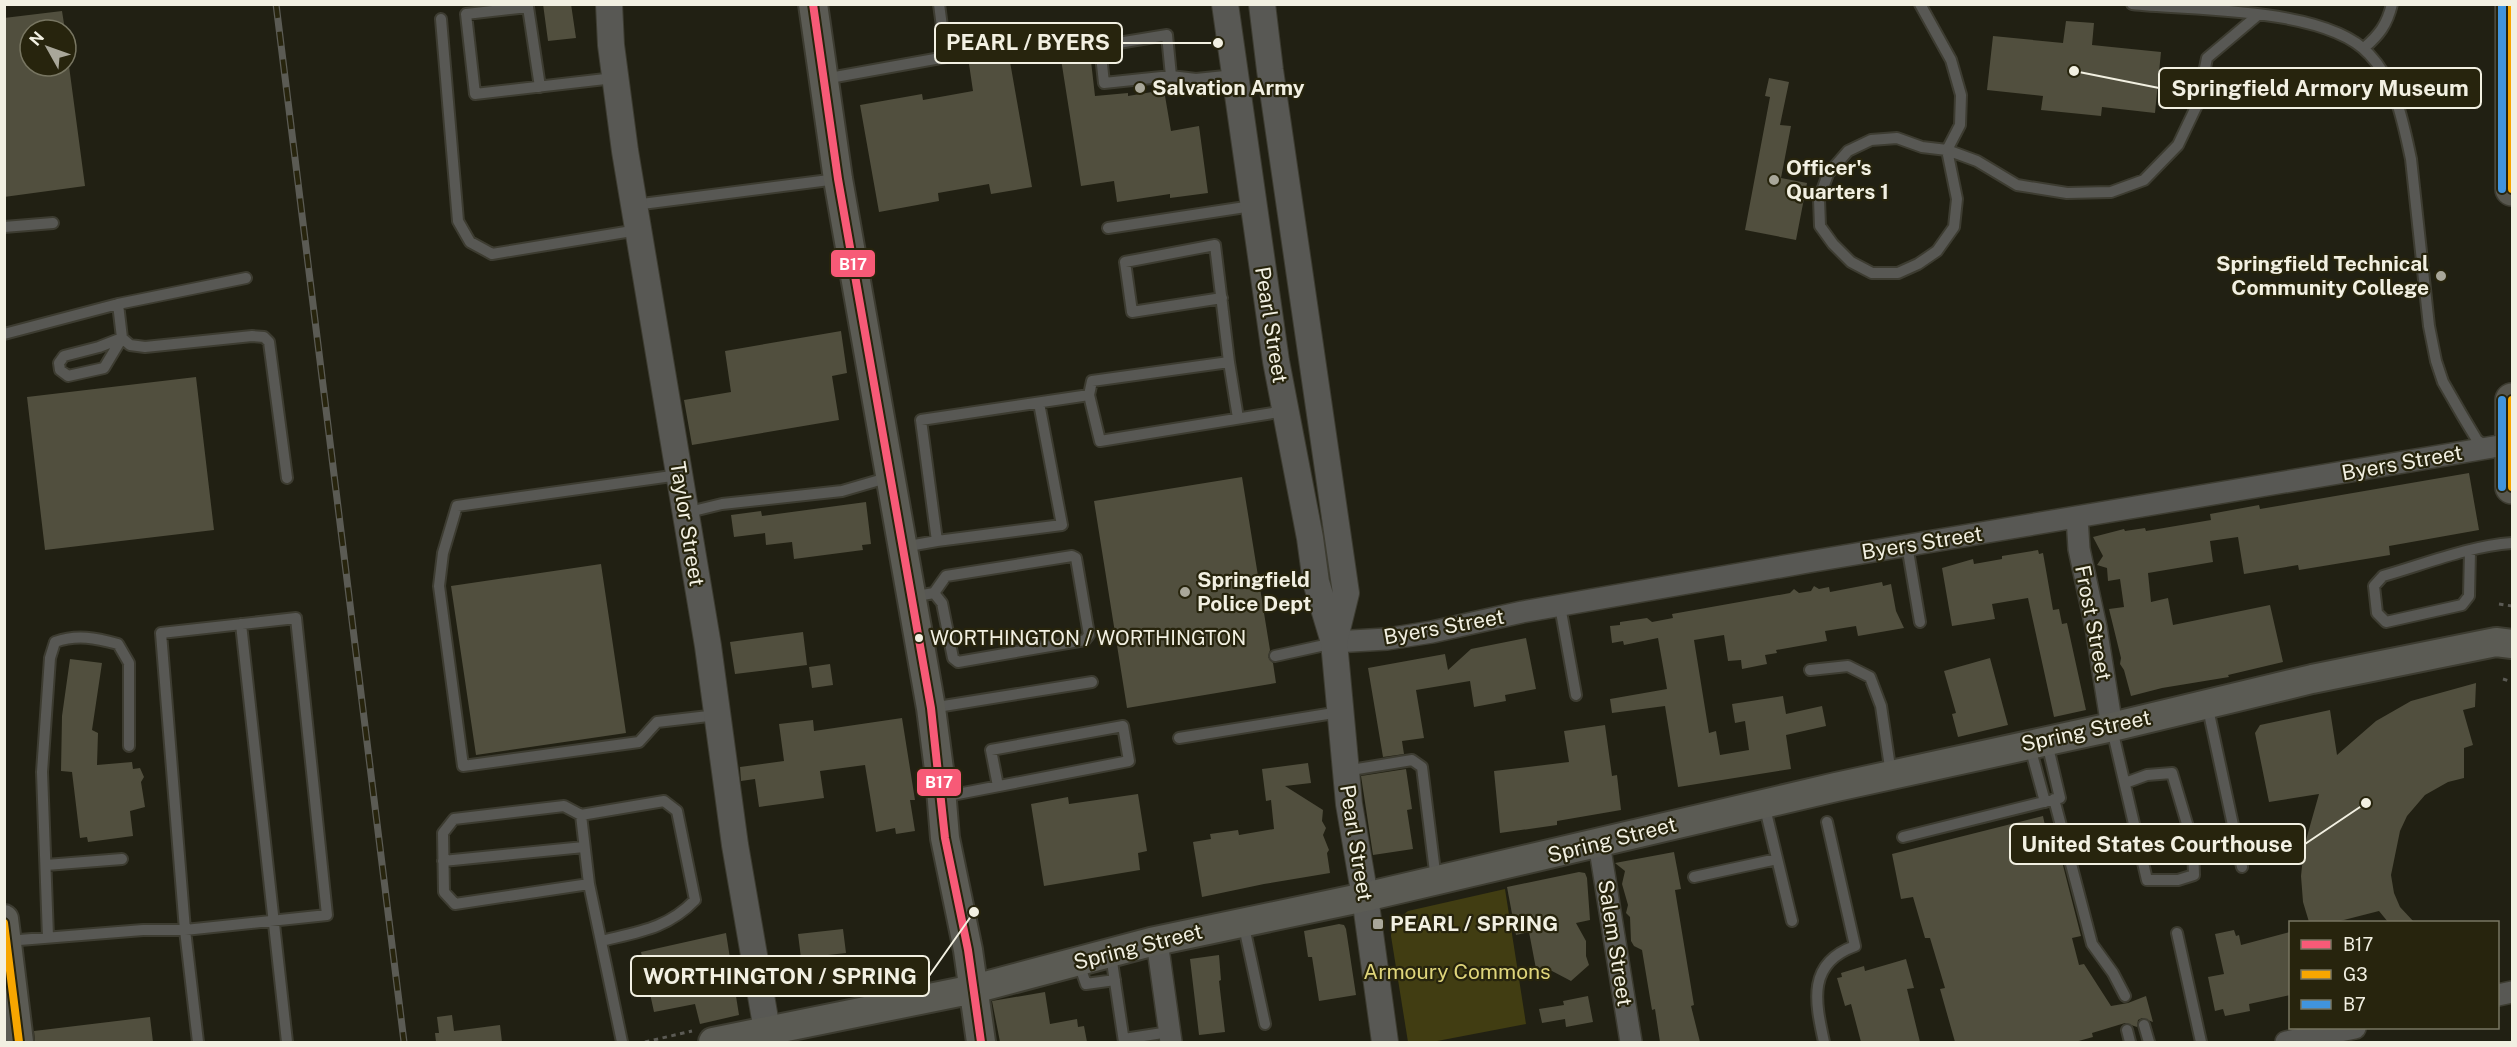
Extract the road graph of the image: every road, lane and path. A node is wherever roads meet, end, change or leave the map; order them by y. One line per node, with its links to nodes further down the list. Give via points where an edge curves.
1 (609, 4): 16 (street, Taylor Street)
2 (813, 4): 17 (main road)
3 (939, 4): 17 (lane, via 946,57)
4 (1225, 4): 14 (street, Pearl Street)
5 (1262, 4): 13 (street, Pearl Street)
6 (1920, 4): 19 (lane, via 1951,60 1961,94 1960,125)
7 (2132, 4): 10 (lane)
8 (2391, 4): 12 (lane, via 2388,20)
9 (2512, 4): 21 (main road)
10 (2258, 15): 12 (lane, via 2327,28); 19 (lane, via 2207,58 2198,103 2178,146 2144,180 2111,192 2067,193 2018,185 1977,161)
11 (441, 19): 23 (lane, via 458,221 470,242 492,254)
12 (2364, 48): 39 (lane, via 2387,78 2406,134 2429,326 2439,372 2477,440)
13 (1270, 70): 14 (street); 36 (street, Pearl Street)
14 (1235, 75): 15 (lane, via 1196,79); 22 (street, Pearl Street)
15 (1171, 76): 15 (lane, via 1104,83 1100,46 1167,35)
16 (615, 78): 18 (lane); 23 (street, Taylor Street)
17 (823, 79): 20 (main road)
18 (540, 87): 18 (lane, via 475,94 466,14 528,7)
19 (1947, 150): 19 (lane, via 1897,138 1871,140 1848,151 1828,174 1820,199 1820,226 1851,262 1872,273 1898,273 1937,251 1954,227 1957,199)
20 (837, 179): 23 (lane, via 706,197); 41 (main road)
21 (2512, 189)
22 (1252, 206): 26 (lane); 37 (street, Pearl Street)
23 (636, 218): 40 (street, Taylor Street)
24 (53, 223): 25 (lane)
25 (4, 227)
26 (1108, 228)
27 (246, 278): 29 (lane)
28 (1222, 298): 28 (lane, via 1215,245 1125,262 1132,312); 32 (lane)
29 (118, 304): 30 (lane); 31 (lane)
30 (4, 334)
31 (122, 338): 31 (lane, via 64,356 60,370 68,376 104,368); 42 (lane, via 130,345 145,347 264,337 269,342)
32 (1229, 362): 33 (lane, via 1092,381); 38 (lane)
33 (1089, 395): 35 (lane); 38 (lane, via 1100,441)
34 (2512, 400): 39 (main road)
35 (1039, 403): 46 (lane, via 921,420); 46 (lane, via 1062,525)
36 (1319, 405): 37 (street); 57 (street, Pearl Street, via 1346,593)
37 (1285, 411): 38 (lane); 57 (street, Pearl Street, via 1316,582)
38 (1238, 418)
39 (2499, 446): 43 (main road); 45 (street, Byers Street)
40 (679, 475): 44 (street, Taylor Street); 68 (lane, via 457,506 443,553 439,586 463,766 639,742 657,722)
41 (890, 477): 44 (lane, via 842,491 723,504); 49 (main road)
42 (287, 478)
43 (2512, 487)
44 (684, 513): 68 (street, Taylor Street)
45 (2077, 517): 48 (street, Byers Street); 69 (street, Frost Street, via 2079,549)
46 (937, 541): 49 (lane)
47 (2512, 543): 50 (lane)
48 (1907, 545): 53 (street, Byers Street); 55 (lane)
49 (903, 547): 51 (main road)
50 (2469, 551): 50 (lane, via 2383,576 2374,586 2377,613 2386,622 2462,605 2469,596)
51 (922, 595): 51 (lane, via 942,603 953,658 958,662 1085,640 1089,635 1076,558 1072,556 946,576); 66 (main road)
52 (2499, 604): 54 (path)
53 (1560, 606): 57 (street, Byers Street, via 1432,632); 64 (lane)
54 (2512, 606)
55 (1920, 622)
56 (241, 624): 94 (lane); 94 (lane, via 296,618 327,915); 98 (lane, via 161,633)
57 (1334, 642): 59 (lane); 67 (street, Pearl Street)
58 (2512, 644): 65 (main road, Spring Street, via 2496,642 2452,650)
59 (1275, 656)
60 (1810, 670): 74 (lane, via 1848,666 1870,677 1881,706)
61 (2503, 679): 63 (path)
62 (1092, 682): 66 (lane)
63 (2512, 682)
64 (1576, 695)
65 (2207, 704): 69 (main road, Spring Street); 89 (lane)
66 (931, 708): 77 (main road)
67 (1340, 712): 70 (lane); 73 (street, Pearl Street)
68 (717, 715): 112 (street, Taylor Street)
69 (2112, 727): 71 (main road, Spring Street); 75 (lane)
70 (1179, 738)
71 (2038, 742): 74 (main road, Spring Street); 78 (lane); 78 (lane)
72 (129, 746): 88 (lane, via 129,663 118,644 70,637 55,642 50,658 42,772)
73 (1345, 771): 91 (lane, via 1412,760 1422,767); 93 (street, Pearl Street)
74 (1891, 774): 79 (main road, Spring Street)
75 (2125, 783): 75 (lane, via 2146,880 2178,880 2194,875 2193,844 2172,773 2147,775)
76 (998, 786): 76 (lane, via 1129,761 1123,726 992,750); 77 (lane)
77 (942, 797): 106 (main road, via 945,838)
78 (2053, 800): 82 (lane); 107 (lane, via 2092,944)
79 (1764, 804): 83 (main road, Spring Street); 86 (lane)
80 (581, 815): 84 (lane); 87 (lane, via 564,806 454,819 443,833); 101 (lane, via 664,801 677,811 695,900 680,915 660,926)
81 (1827, 822): 123 (lane, via 1856,946 1837,953 1820,978 1817,1014)
82 (1903, 837)
83 (1599, 843): 91 (main road, Spring Street); 122 (street, Salem Street)
84 (584, 848): 87 (lane); 92 (lane)
85 (122, 858): 88 (lane)
86 (1777, 859): 90 (lane); 95 (lane)
87 (443, 861): 92 (lane, via 444,892 455,904)
88 (46, 865): 100 (lane)
89 (2242, 867)
90 (1694, 877)
91 (1436, 881): 93 (main road, Spring Street)
92 (589, 884): 101 (lane)
93 (1365, 897): 96 (main road, Spring Street); 121 (street, Pearl Street)
94 (272, 921): 98 (lane); 117 (lane)
95 (1792, 921)
96 (1243, 922): 102 (main road, Spring Street); 108 (lane)
97 (6, 930): 100 (lane); 115 (main road)
98 (185, 930): 100 (lane); 116 (lane)
99 (2177, 933): 126 (lane)
100 (48, 937)
101 (601, 941): 118 (lane)
102 (1157, 941): 103 (main road, Spring Street); 113 (street)
103 (1110, 952): 104 (main road, Spring Street); 105 (lane)
104 (1078, 961): 105 (lane, via 1086,984); 106 (main road, Spring Street)
105 (1115, 980): 114 (lane)
106 (974, 989): 112 (main road, Spring Street); 120 (main road)
107 (2127, 999)
108 (1264, 1024)
109 (2144, 1025): 125 (lane)
110 (2350, 1029): 127 (street)
111 (2127, 1030): 124 (lane)
112 (768, 1037): 119 (main road, Spring Street)
113 (1170, 1037): 114 (lane)
114 (1124, 1041)
115 (19, 1042)
116 (198, 1042)
117 (286, 1042)
118 (622, 1042)
119 (712, 1042)
120 (981, 1042)
121 (1385, 1042)
122 (1631, 1042)
123 (1824, 1042)
124 (2130, 1042)
125 (2149, 1042)
126 (2201, 1042)
127 (2286, 1042)

